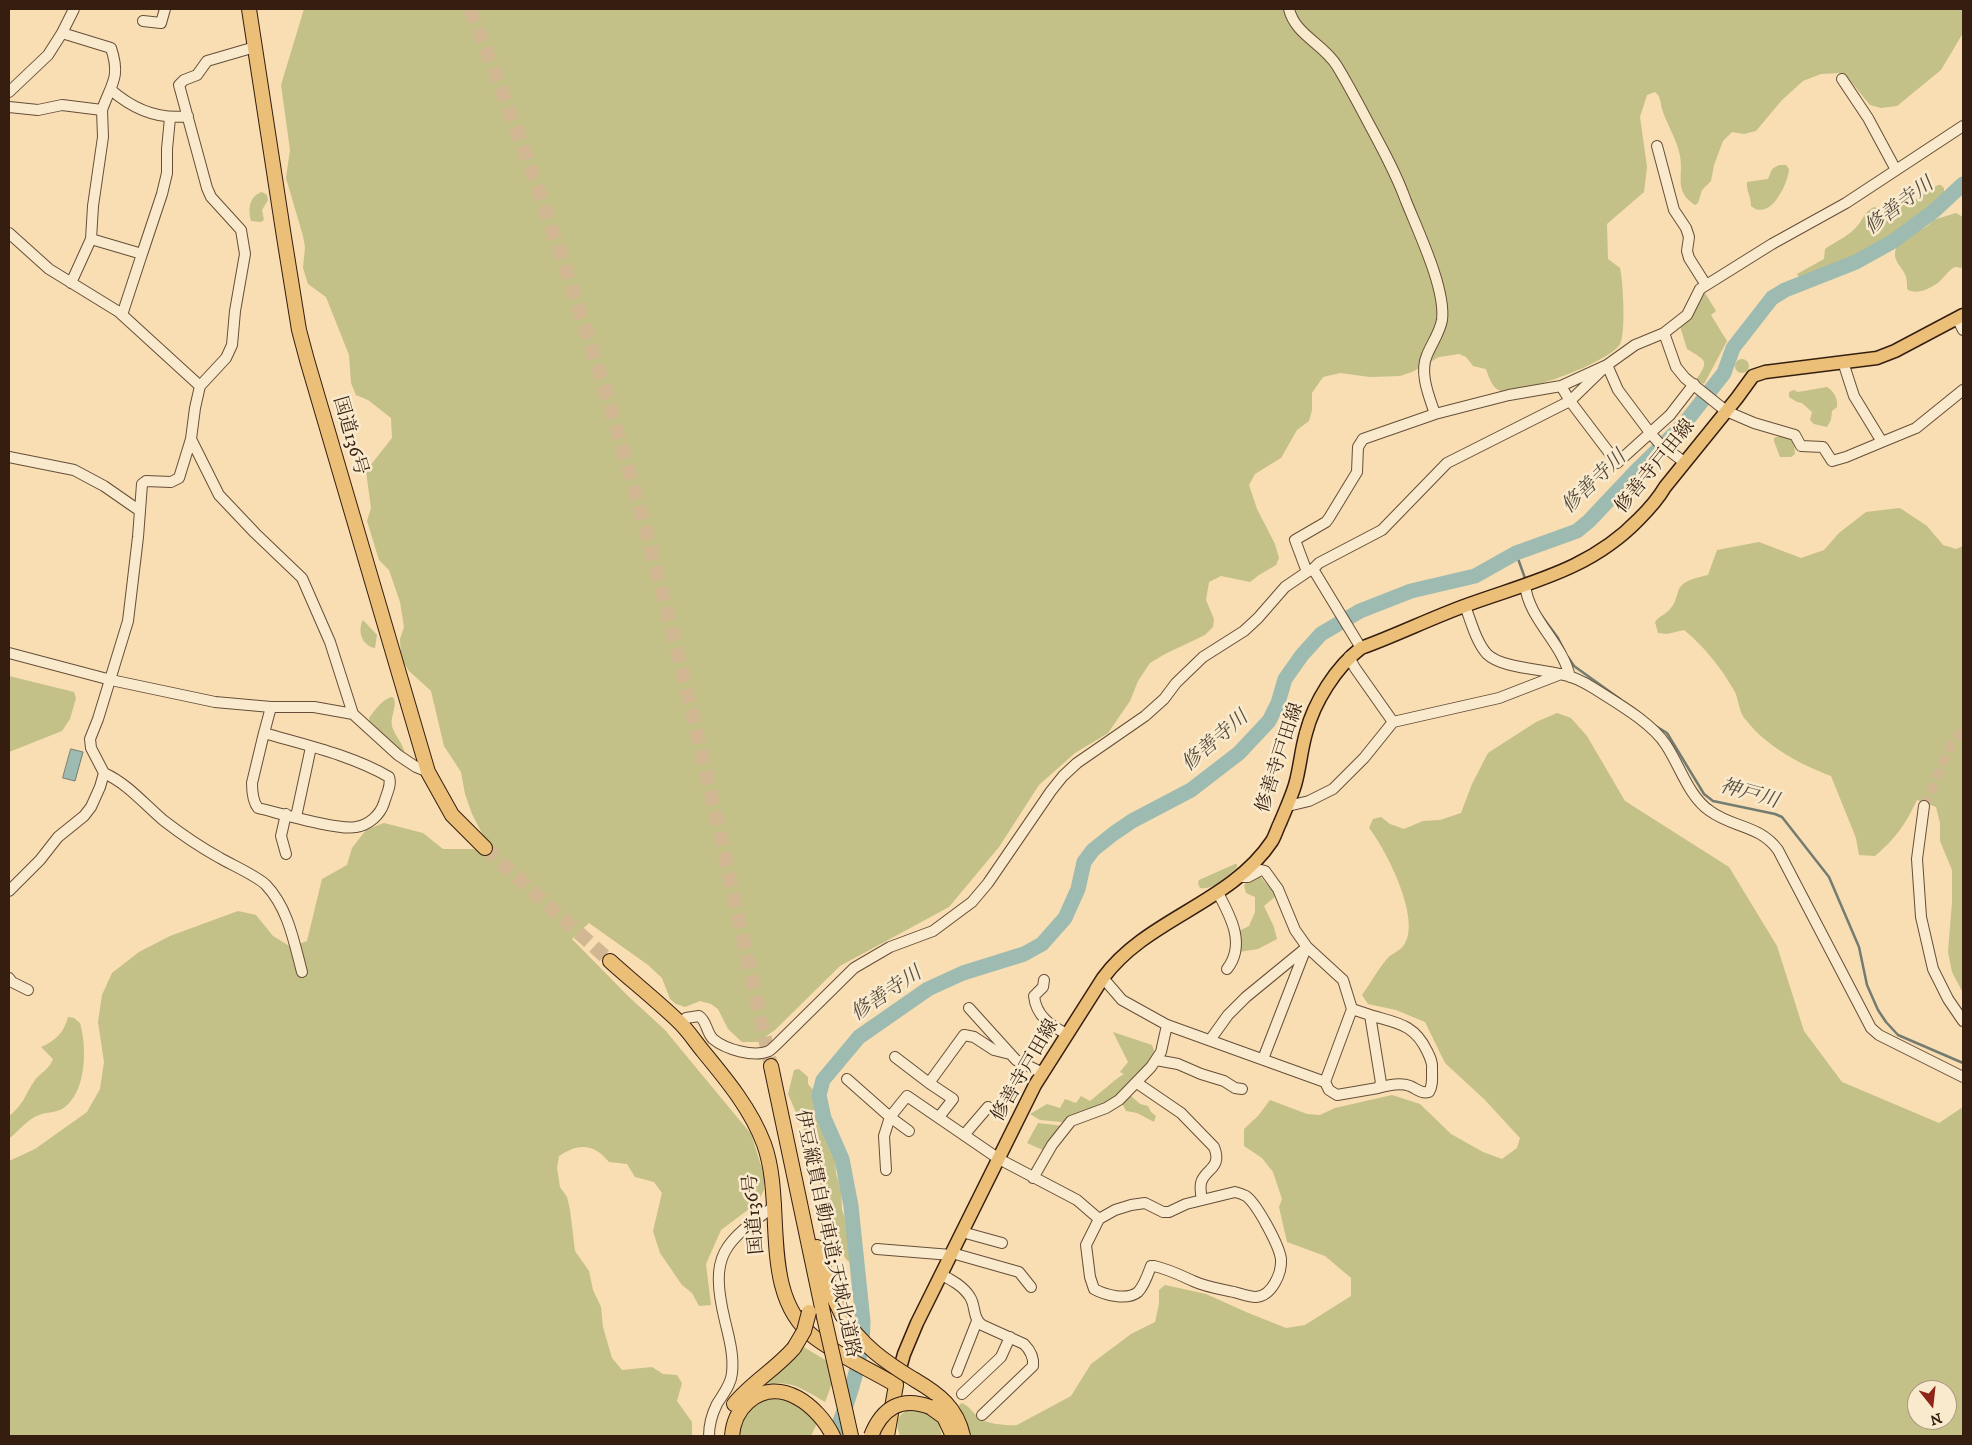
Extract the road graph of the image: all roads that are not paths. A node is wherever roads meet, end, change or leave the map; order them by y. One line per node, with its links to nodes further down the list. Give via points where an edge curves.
1 (74, 9): 6 (street)
2 (166, 9): 5 (street, via 161,23)
3 (249, 9): 7 (highway, 国道136号)
4 (1289, 9): 34 (street, via 1304,34 1336,64 1393,169 1433,270 1442,303 1442,320 1424,366)
5 (143, 21)
6 (62, 33): 9 (street, via 111,48 116,73); 10 (street, via 48,55)
7 (255, 47): 13 (street, via 207,61 197,75 181,82 180,91); 54 (highway, 国道136号, via 300,330)
8 (1842, 79): 17 (street)
9 (111, 90): 12 (street); 14 (street, via 128,104)
10 (9, 92)
11 (9, 107): 12 (street, via 38,110 62,105)
12 (102, 110): 19 (street, via 103,137 93,206)
13 (188, 116): 14 (street); 29 (street, via 209,194 242,230 244,244 232,345 226,358)
14 (170, 118): 20 (street, via 167,173)
15 (1963, 126): 17 (street)
16 (1656, 146): 22 (street, via 1674,210 1689,237 1689,258)
17 (1896, 170): 22 (street)
18 (9, 233): 21 (street, via 49,270)
19 (92, 239): 20 (street); 21 (street)
20 (142, 254): 23 (street)
21 (71, 283): 23 (street)
22 (1706, 285): 25 (street, via 1700,289 1687,315)
23 (122, 316): 29 (street)
24 (1961, 321): 26 (main road, 修善寺戸田線, via 1884,356)
25 (1664, 333): 27 (street, via 1635,345); 28 (street, via 1676,367)
26 (1843, 362): 33 (main road, 修善寺戸田線, via 1752,376); 37 (street, via 1854,396)
27 (1607, 365): 30 (street); 32 (street); 35 (street, via 1618,390)
28 (1694, 384): 33 (street); 35 (street)
29 (200, 386): 36 (street)
30 (1561, 386): 32 (street); 34 (street)
31 (1963, 390): 37 (street, via 1916,428)
32 (1570, 401): 35 (street, via 1617,463); 41 (street, via 1447,463 1382,530)
33 (1722, 408): 37 (street, via 1754,423 1795,435 1801,446 1823,447 1832,461); 39 (main road, 修善寺戸田線)
34 (1435, 414): 41 (street, via 1376,432 1360,442 1356,472 1326,522 1295,540)
35 (1650, 434): 39 (street)
36 (191, 438): 40 (street, via 179,478 171,482 143,482); 50 (street, via 219,495 302,578 330,642)
37 (1882, 442)
38 (9, 457): 40 (street, via 74,470)
39 (1679, 459): 42 (main road, 修善寺戸田線, via 1660,497 1611,545 1569,569)
40 (140, 511): 48 (street, via 128,621)
41 (1310, 571): 44 (street, via 1333,601); 76 (street, via 1285,587 1244,631 1203,657 1145,716 1077,763 1051,791 972,902 933,931 890,947 854,968 769,1051 750,1053 724,1046 712,1038 704,1019 699,1016)
42 (1525, 585): 43 (main road, 修善寺戸田線); 47 (street, via 1531,608 1566,662)
43 (1465, 606): 44 (main road, 修善寺戸田線); 47 (street, via 1483,648 1492,658)
44 (1361, 648): 46 (main road, 修善寺戸田線)
45 (9, 653): 48 (street)
46 (1349, 657): 51 (street); 56 (main road, 修善寺戸田線, via 1326,690 1306,732)
47 (1566, 675): 51 (street, via 1500,698); 86 (street, via 1595,688 1657,733 1701,803 1710,811 1770,839 1871,1028)
48 (110, 680): 49 (street, via 215,702); 55 (street, via 90,739)
49 (271, 707): 50 (street, via 314,708); 52 (street)
50 (353, 714): 54 (street, via 398,755)
51 (1393, 722): 56 (street, via 1333,789 1309,801)
52 (264, 734): 53 (street); 58 (street, via 252,783 256,806)
53 (311, 747): 58 (street); 58 (street, via 383,774 390,780 389,787 382,810 368,824 356,828)
54 (428, 772): 59 (highway, 国道136号, via 452,815)
55 (104, 773): 62 (street, via 88,812 58,837); 67 (street, via 130,789 196,843 266,884 283,910)
56 (1288, 806): 61 (main road, 修善寺戸田線, via 1272,840)
57 (1924, 806): 75 (street, via 1917,859 1921,917 1933,969)
58 (291, 815): 60 (street, via 280,836)
59 (484, 848)
60 (286, 854)
61 (1238, 877): 63 (main road, 修善寺戸田線); 64 (street, via 1248,878 1265,871 1278,889 1295,930)
62 (9, 891)
63 (1218, 892): 66 (street, via 1235,932 1234,960); 69 (main road, 修善寺戸田線, via 1148,936)
64 (1307, 947): 73 (street, via 1343,980); 78 (street, via 1246,997); 82 (street)
65 (610, 961): 76 (highway, 国道136号)
66 (1227, 969)
67 (302, 972)
68 (9, 978): 71 (street)
69 (1102, 978): 77 (street, via 1122,1000); 79 (main road, 修善寺戸田線)
70 (1044, 980): 79 (street, via 1043,987 1034,996 1035,1002 1047,1023)
71 (28, 990)
72 (969, 1008): 80 (street)
73 (1352, 1009): 74 (street); 88 (street)
74 (1370, 1015): 91 (street, via 1381,1078); 91 (street, via 1417,1033 1432,1064 1428,1092 1399,1084)
75 (1963, 1021)
76 (680, 1022): 104 (highway, 国道136号, via 733,1088 757,1127 769,1162)
77 (1167, 1025): 78 (street); 83 (street, via 1162,1052)
78 (1210, 1040): 82 (street)
79 (1065, 1043): 85 (main road, 修善寺戸田線)
80 (1010, 1054): 85 (street, via 1026,1066); 89 (street, via 988,1049 974,1037 964,1035)
81 (895, 1057): 89 (street)
82 (1263, 1059): 88 (street)
83 (1156, 1060): 90 (street); 92 (street, via 1178,1064)
84 (771, 1066): 99 (highway, 伊豆縦貫自動車道;天城北道路)
85 (1050, 1069): 98 (main road, 修善寺戸田線)
86 (1963, 1077)
87 (847, 1079): 94 (street)
88 (1325, 1082): 91 (street, via 1337,1095)
89 (929, 1083): 95 (street, via 954,1098)
90 (1137, 1083): 101 (street, via 1106,1108 1071,1121); 103 (street, via 1181,1113 1214,1147 1216,1162 1201,1182)
91 (1378, 1088)
92 (1242, 1089)
93 (988, 1107): 97 (street)
94 (890, 1117): 95 (street, via 908,1096); 96 (street); 100 (street, via 884,1136)
95 (939, 1117): 97 (street)
96 (909, 1131)
97 (964, 1134): 98 (street)
98 (999, 1158): 101 (street); 106 (main road, 修善寺戸田線)
99 (791, 1162): 102 (highway, 伊豆縦貫自動車道;天城北道路); 126 (highway, bridge, via 831,1292 842,1315 857,1337 875,1354 947,1403)
100 (886, 1170)
101 (1033, 1178): 105 (street, via 1077,1200)
102 (795, 1181): 119 (highway, bridge, via 809,1277 810,1312 794,1348 735,1402 727,1416); 122 (highway, 伊豆縦貫自動車道;天城北道路, bridge)
103 (1202, 1200): 105 (street, via 1169,1212 1145,1203 1131,1205); 105 (street, via 1235,1192 1255,1206 1281,1258 1277,1278 1266,1294 1258,1297 1214,1288 1178,1272 1154,1266 1135,1294 1100,1292 1092,1285 1086,1253 1088,1239)
104 (776, 1205): 115 (highway, 国道136号, via 780,1274 789,1304 801,1323 814,1337); 118 (street, via 739,1234 727,1247 720,1264 718,1290 733,1367 730,1382 716,1405)
105 (1099, 1219)
106 (962, 1232): 107 (street); 109 (main road, 修善寺戸田線)
107 (1002, 1243)
108 (877, 1249): 109 (street)
109 (951, 1254): 110 (main road, 修善寺戸田線); 111 (street, via 1020,1272)
110 (941, 1275): 112 (street, via 971,1298); 115 (main road, 修善寺戸田線, via 904,1354)
111 (1030, 1287)
112 (977, 1321): 113 (street); 114 (street)
113 (1010, 1338): 116 (street, via 1001,1357); 117 (street, via 1024,1344 1033,1366)
114 (957, 1372)
115 (896, 1385): 124 (highway)
116 (962, 1394)
117 (982, 1415)
118 (709, 1436)
119 (724, 1436)
120 (732, 1436): 121 (highway, via 736,1418 751,1399 774,1391 792,1394 814,1409)
121 (833, 1436)
122 (851, 1436)
123 (871, 1436): 125 (highway, bridge, via 878,1420 890,1409 913,1402 930,1406 944,1417)
124 (887, 1436)
125 (953, 1436)
126 (963, 1436)

